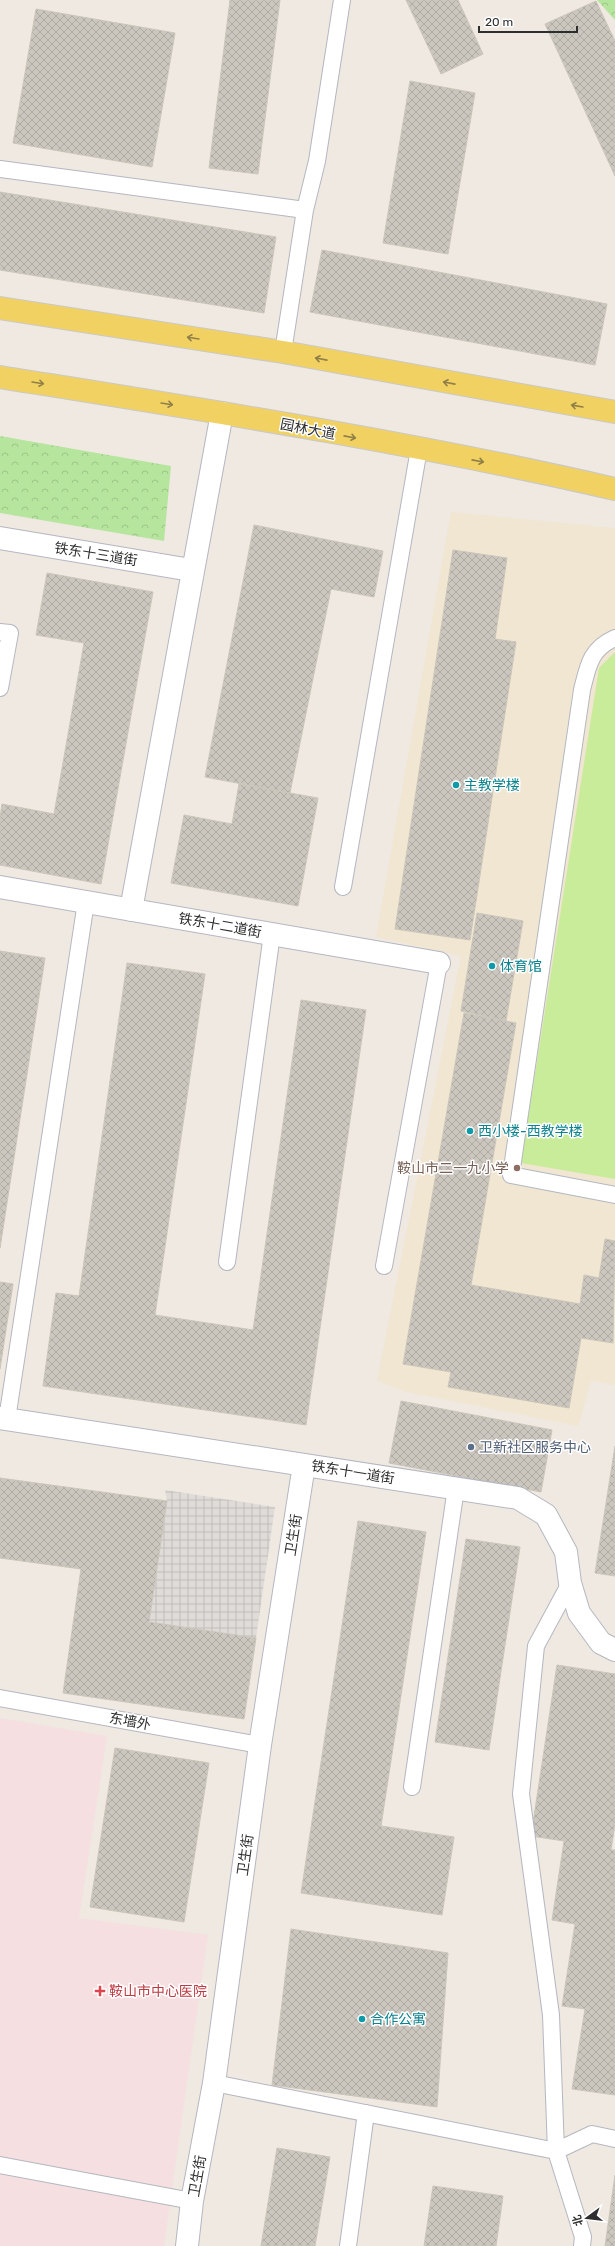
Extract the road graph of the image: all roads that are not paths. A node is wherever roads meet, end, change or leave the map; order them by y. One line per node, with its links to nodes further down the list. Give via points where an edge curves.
1 (342, 0): 3 (lane, via 317,161)
2 (0, 169): 3 (lane)
3 (305, 210): 5 (lane)
4 (0, 308): 5 (main road, one-way to 4)
5 (283, 352): 7 (main road, one-way to 5)
6 (0, 377): 8 (main road, 园林大道, one-way to 8)
7 (615, 412)
8 (222, 413): 9 (main road, 园林大道, one-way to 9); 12 (street)
9 (419, 449): 10 (main road, 园林大道, one-way to 10); 17 (lane)
10 (615, 490)
11 (0, 538): 12 (street, 铁东十三道街)
12 (191, 570): 19 (street)
13 (0, 632): 15 (lane, via 10,633)
14 (615, 638): 22 (lane, via 601,645 589,661 582,690 511,1175)
15 (0, 688)
16 (0, 887): 18 (street, 铁东十二道街)
17 (343, 887)
18 (86, 902): 19 (street, 铁东十二道街); 25 (lane)
19 (131, 910): 20 (street, 铁东十二道街)
20 (272, 934): 21 (street, 铁东十二道街); 23 (lane)
21 (439, 963): 24 (lane)
22 (615, 1195)
23 (227, 1262)
24 (384, 1266)
25 (3, 1419): 26 (street, 铁东十一道街)
26 (304, 1465): 27 (street, 铁东十一道街); 31 (street, 卫生街)
27 (456, 1488): 28 (street, 铁东十一道街, via 518,1498 546,1515 566,1552); 32 (lane)
28 (570, 1583): 29 (street, 铁东十一道街, via 579,1613 601,1643); 36 (lane, via 536,1646 521,1794 551,2015)
29 (615, 1650)
30 (0, 1698): 31 (lane, 东墙外)
31 (260, 1745): 33 (street, 卫生街)
32 (412, 1787)
33 (214, 2082): 34 (lane); 38 (street, 卫生街)
34 (366, 2113): 36 (lane); 40 (lane)
35 (615, 2139): 36 (lane, via 592,2134)
36 (556, 2151): 41 (lane, via 583,2237)
37 (0, 2165): 38 (lane)
38 (192, 2201): 39 (street, 卫生街)
39 (187, 2246)
40 (348, 2246)
41 (582, 2246)

